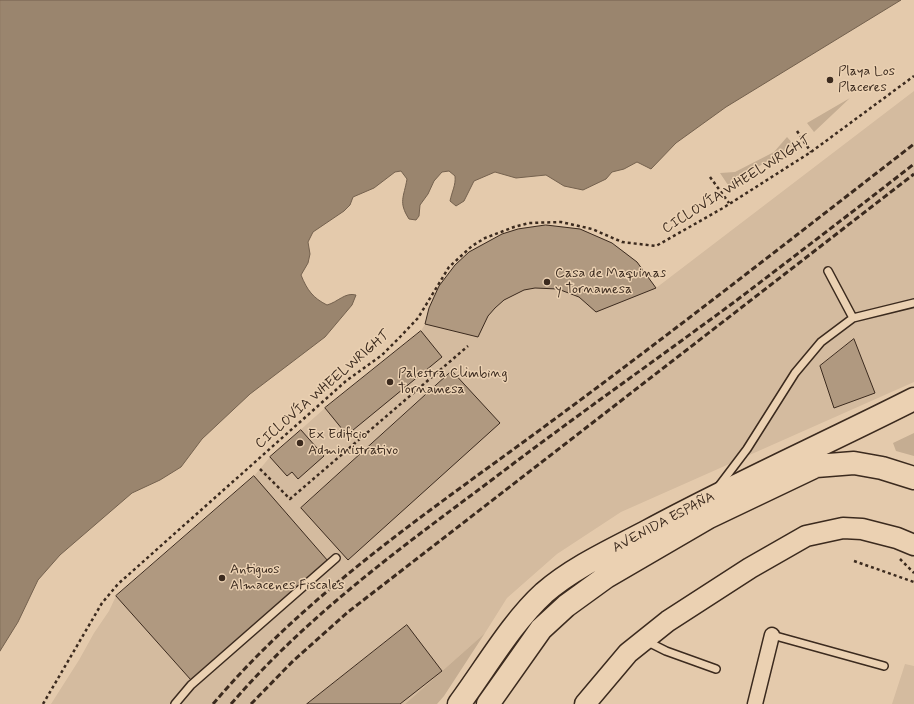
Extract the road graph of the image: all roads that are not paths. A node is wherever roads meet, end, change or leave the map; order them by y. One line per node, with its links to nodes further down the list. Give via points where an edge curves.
1 (828, 271): 3 (lane)
2 (914, 303): 3 (lane)
3 (853, 318): 6 (lane, via 821,342 795,373 747,449)
4 (914, 399): 6 (main road, AVENIDA ESPAÑA, via 826,444)
5 (914, 478): 15 (main road, AVENIDA ESPAÑA, via 854,463 816,466 709,517 606,577 566,606 542,630)
6 (711, 497): 14 (main road, AVENIDA ESPAÑA, via 574,571 553,586 521,618)
7 (914, 545): 10 (main road, via 862,529 843,528 806,536 750,568 668,621)
8 (336, 558): 13 (lane, via 191,685)
9 (772, 635): 11 (lane); 17 (street)
10 (644, 640): 12 (lane); 16 (main road, via 628,653)
11 (884, 666)
12 (716, 669)
13 (175, 704)
14 (459, 704)
15 (488, 704)
16 (585, 704)
17 (756, 704)

